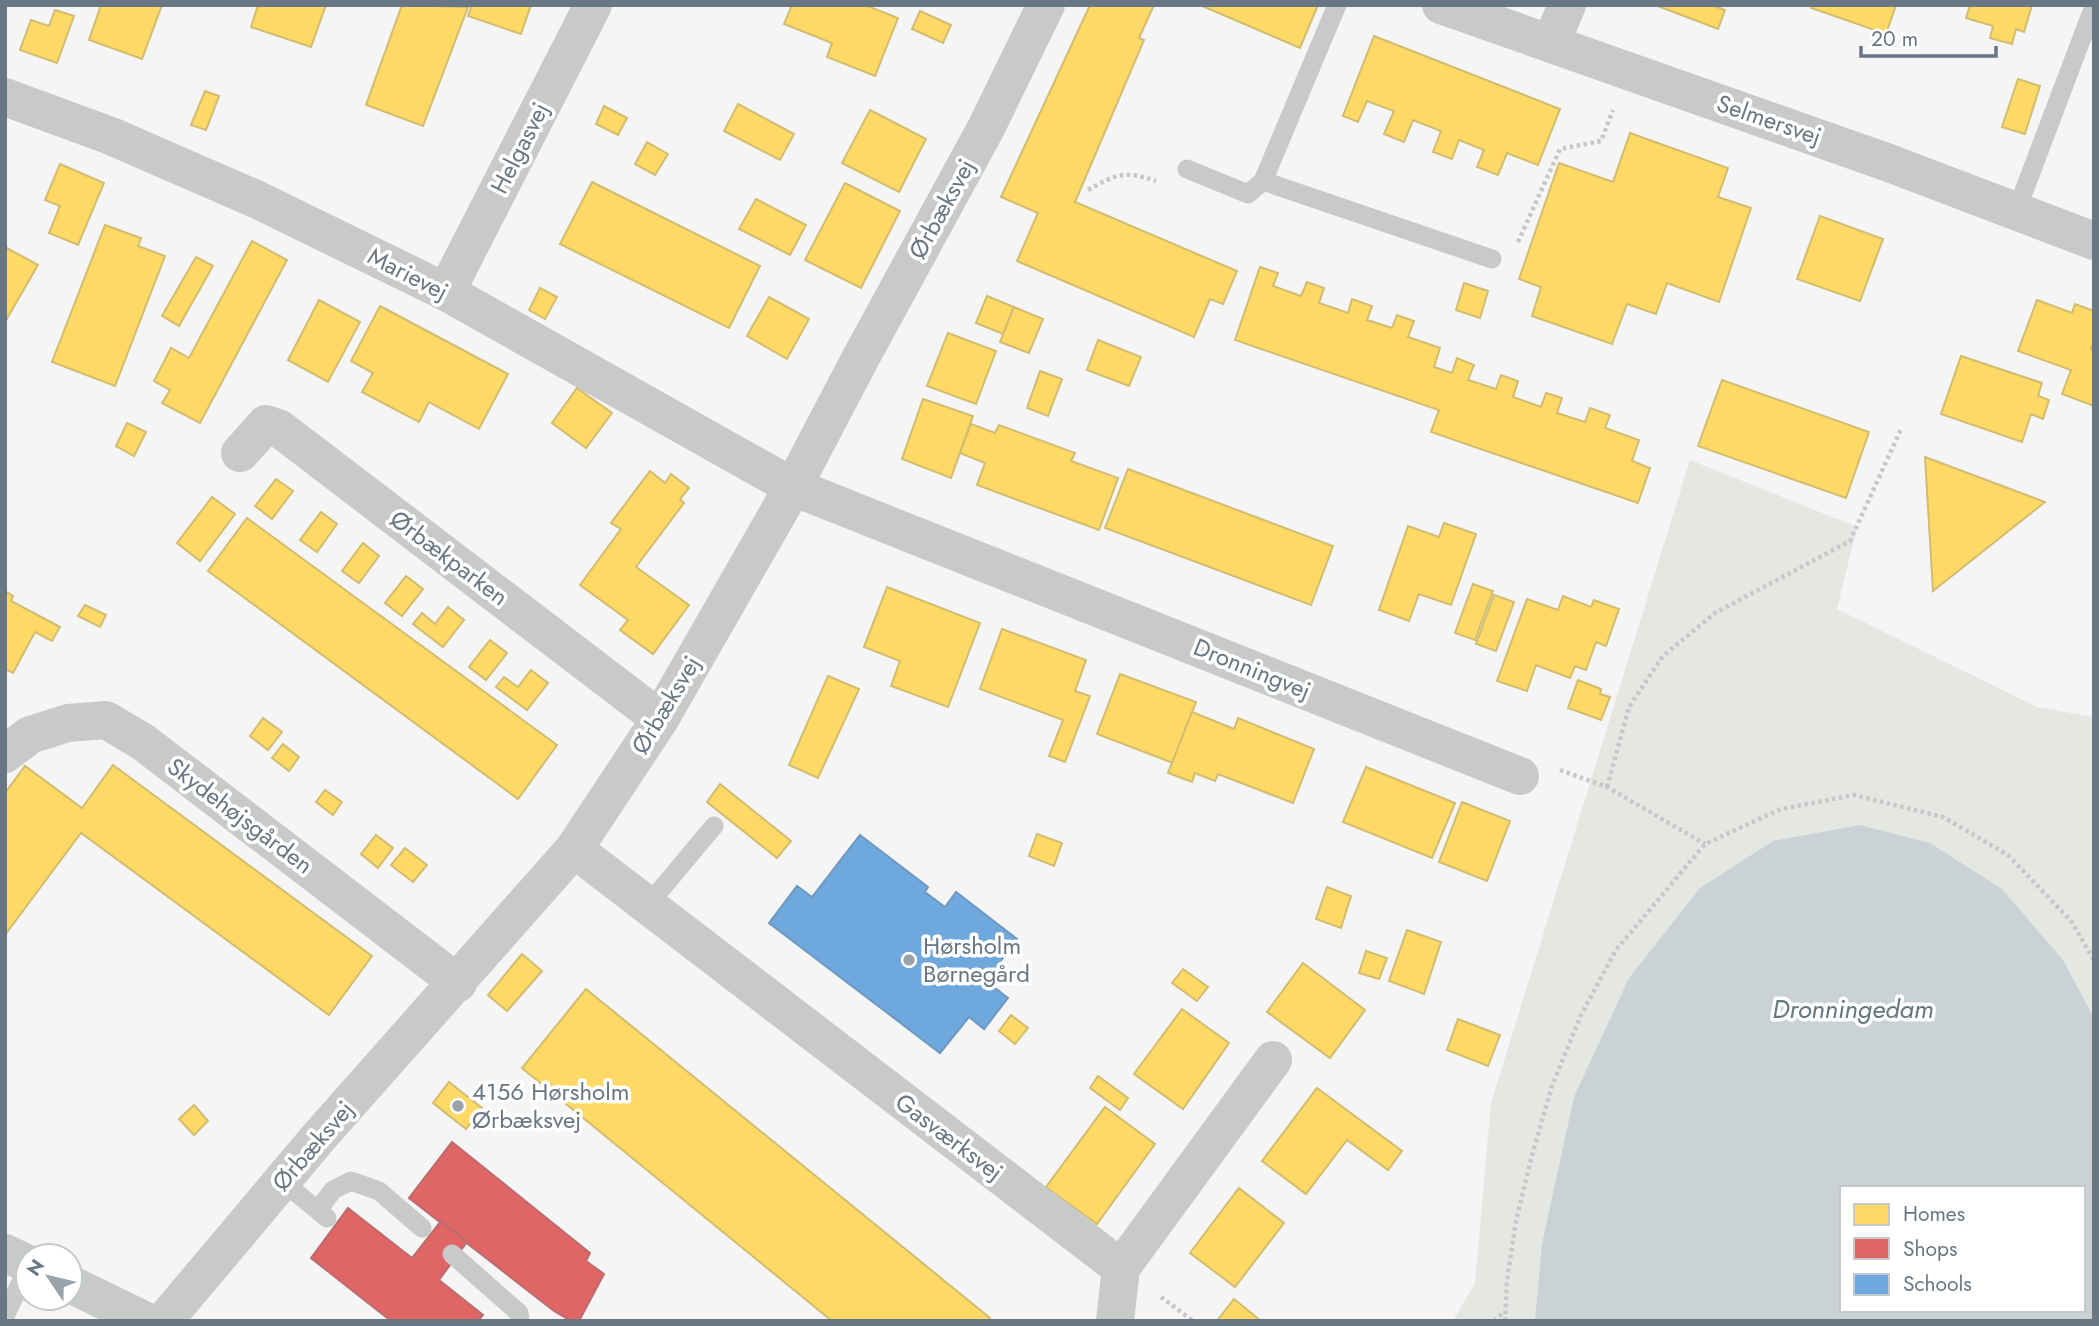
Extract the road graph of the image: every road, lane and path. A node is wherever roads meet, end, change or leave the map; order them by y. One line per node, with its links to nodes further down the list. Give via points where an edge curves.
1 (593, 5): 16 (street, Helgasvej)
2 (1046, 5): 19 (street, Ørbæksvej, via 986,128)
3 (1337, 5): 11 (lane)
4 (1441, 5): 7 (street, Selmersvej)
5 (1567, 5): 7 (street)
6 (2094, 6): 13 (lane)
7 (1551, 43): 8 (street, Selmersvej)
8 (1628, 71): 13 (street, Selmersvej); 15 (path, via 1601,141 1560,149 1508,262)
9 (5, 97): 16 (street, Marievej, via 111,135 258,200)
10 (1187, 169): 11 (lane, via 1248,194); 12 (path, via 1172,187 1137,175 1115,175)
11 (1263, 181): 15 (lane)
12 (1088, 190)
13 (2016, 212): 14 (street, Selmersvej)
14 (2094, 241)
15 (1492, 259)
16 (446, 292): 19 (street, Marievej)
17 (1902, 427): 23 (path, via 1850,541 1715,613 1663,656 1629,707)
18 (240, 453): 20 (street, Ørbækparken, via 266,424 280,429)
19 (793, 487): 20 (street, Ørbæksvej); 22 (street, Dronningvej)
20 (660, 719): 26 (street, Ørbæksvej)
21 (5, 754): 29 (street, Skydehøjsgården, via 30,736 56,727 106,720 143,742)
22 (1520, 776): 23 (path, via 1552,767)
23 (1607, 787): 25 (path)
24 (714, 826): 27 (lane)
25 (1705, 844): 28 (path, via 1781,809 1854,796 1943,817 2008,855 2071,921); 37 (path, via 1616,950 1581,1015 1552,1086 1532,1155 1516,1221)
26 (574, 849): 27 (street, Gasværksvej); 29 (street, Ørbæksvej)
27 (647, 906): 34 (street, Gasværksvej)
28 (2094, 960)
29 (458, 983): 31 (street, Ørbæksvej)
30 (1273, 1060): 34 (street)
31 (282, 1181): 32 (lane, via 322,1214 333,1190 351,1181 379,1191); 40 (street, Ørbæksvej)
32 (422, 1228)
33 (452, 1254): 41 (lane, via 519,1313)
34 (1121, 1268): 42 (street)
35 (84, 1291): 39 (street)
36 (14, 1296): 38 (lane)
37 (1505, 1312): 43 (path); 44 (path)
38 (5, 1316)
39 (146, 1321)
40 (164, 1321)
41 (520, 1321)
42 (1115, 1321)
43 (1494, 1321)
44 (1505, 1321)

